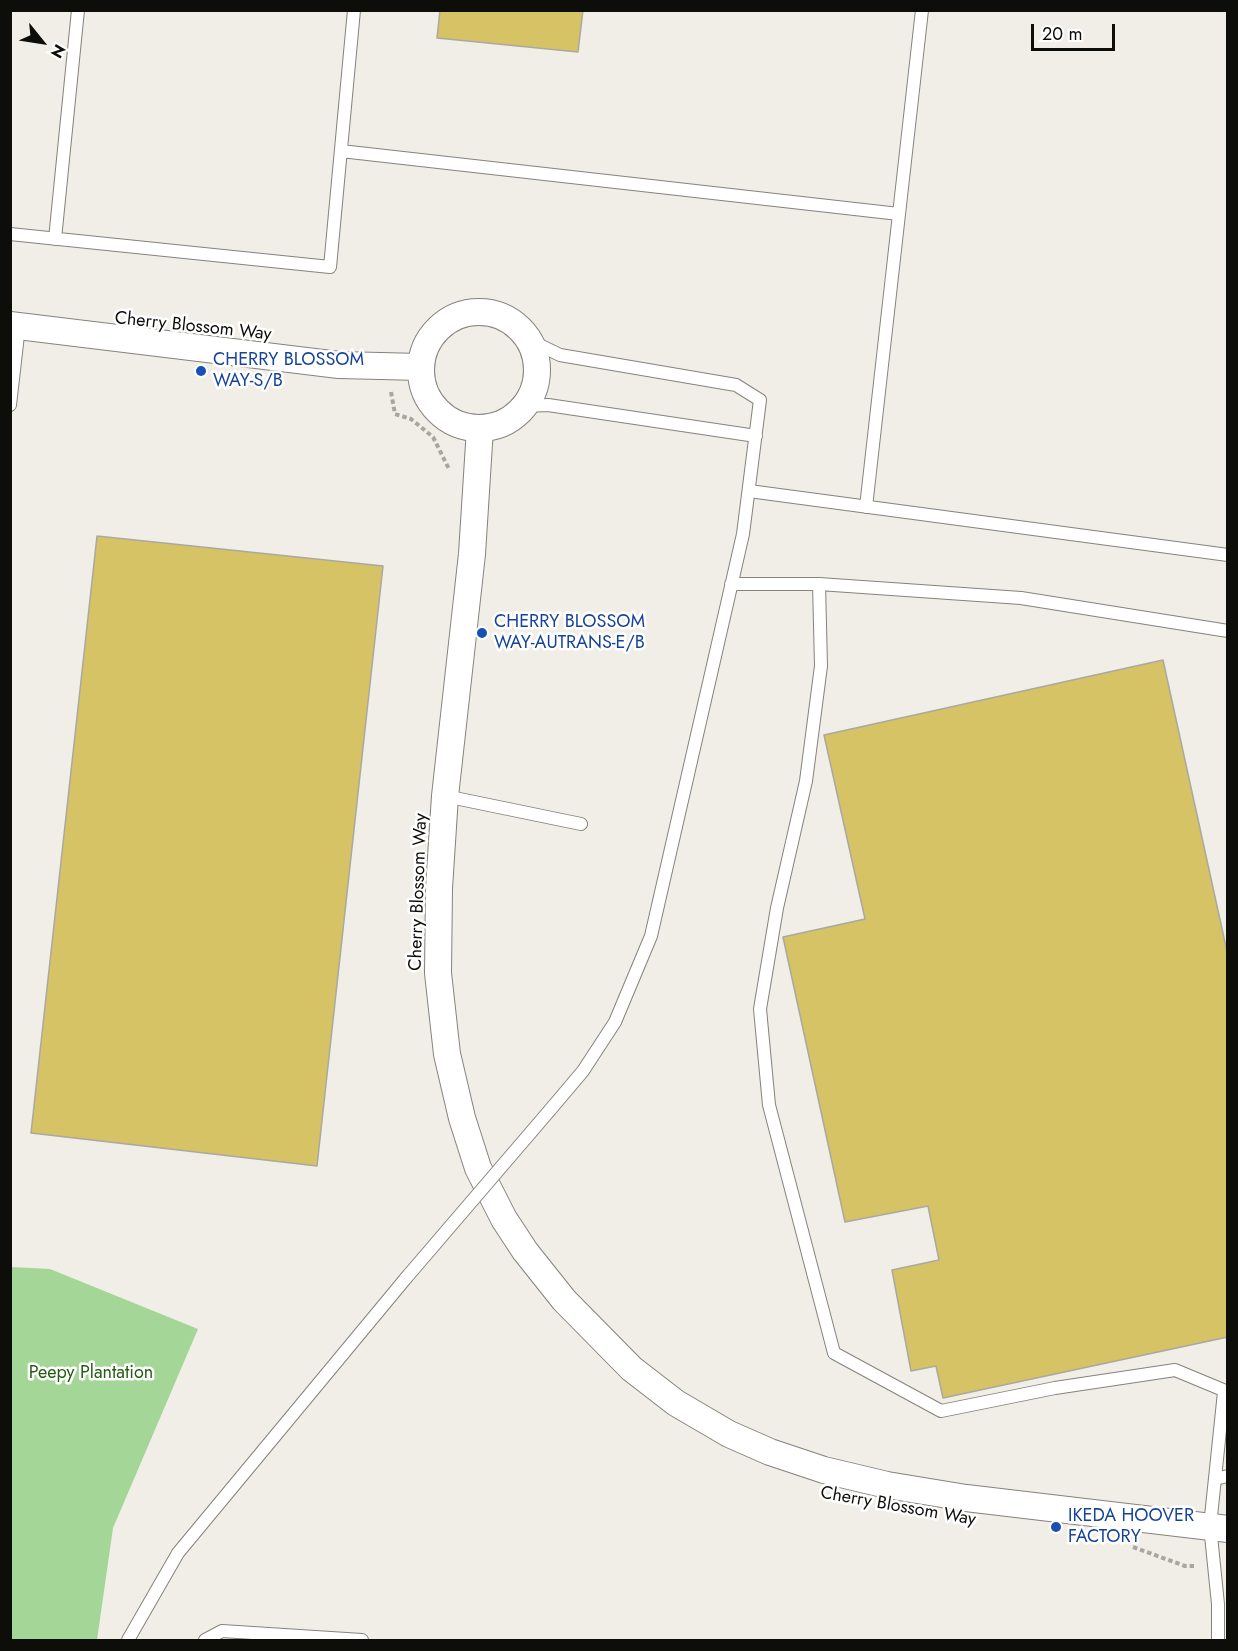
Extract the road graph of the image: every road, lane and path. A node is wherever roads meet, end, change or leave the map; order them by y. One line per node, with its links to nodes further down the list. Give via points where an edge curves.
1 (78, 10): 7 (lane)
2 (354, 10): 4 (lane)
3 (922, 10): 5 (lane)
4 (341, 151): 5 (lane); 7 (lane, via 330,267)
5 (899, 214): 18 (lane)
6 (10, 234): 7 (lane)
7 (55, 239)
8 (15, 325): 11 (street, Cherry Blossom Way); 12 (lane)
9 (531, 341): 10 (street, via 519,326 503,316 484,311 466,313 448,320 434,332 424,349); 13 (street, via 537,374); 15 (lane, via 560,355 736,385 760,400)
10 (421, 367): 11 (street, Cherry Blossom Way); 14 (street, via 423,386 438,410 461,425)
11 (387, 368): 16 (path, via 395,414 411,419 433,437)
12 (10, 405)
13 (525, 406): 14 (street, via 512,418); 15 (lane, via 548,405)
14 (480, 428): 23 (street, Cherry Blossom Way, via 472,554)
15 (756, 436): 17 (lane)
16 (450, 473)
17 (749, 491): 18 (lane); 20 (lane)
18 (866, 507): 19 (lane)
19 (1227, 555)
20 (731, 584): 21 (lane); 32 (lane, bridge, via 651,936 615,1022 584,1071 178,1553)
21 (819, 584): 22 (lane, via 1021,598); 25 (lane, via 821,666 806,781 777,908 760,1009 769,1105 834,1353 941,1411 1175,1370)
22 (1227, 631)
23 (445, 796): 24 (lane); 28 (street, Cherry Blossom Way, via 438,973 447,1054 462,1118 478,1168 504,1219 564,1300 597,1336 676,1403 729,1434 824,1470 966,1498)
24 (581, 825)
25 (1226, 1392): 27 (lane)
26 (1227, 1476): 27 (lane)
27 (1215, 1479): 28 (lane)
28 (1219, 1527): 30 (lane)
29 (1125, 1545): 30 (path, via 1185,1566)
30 (1215, 1567): 35 (lane)
31 (1227, 1624): 35 (lane)
32 (128, 1641)
33 (205, 1641): 34 (lane, via 222,1631)
34 (362, 1641)
35 (1220, 1641)

